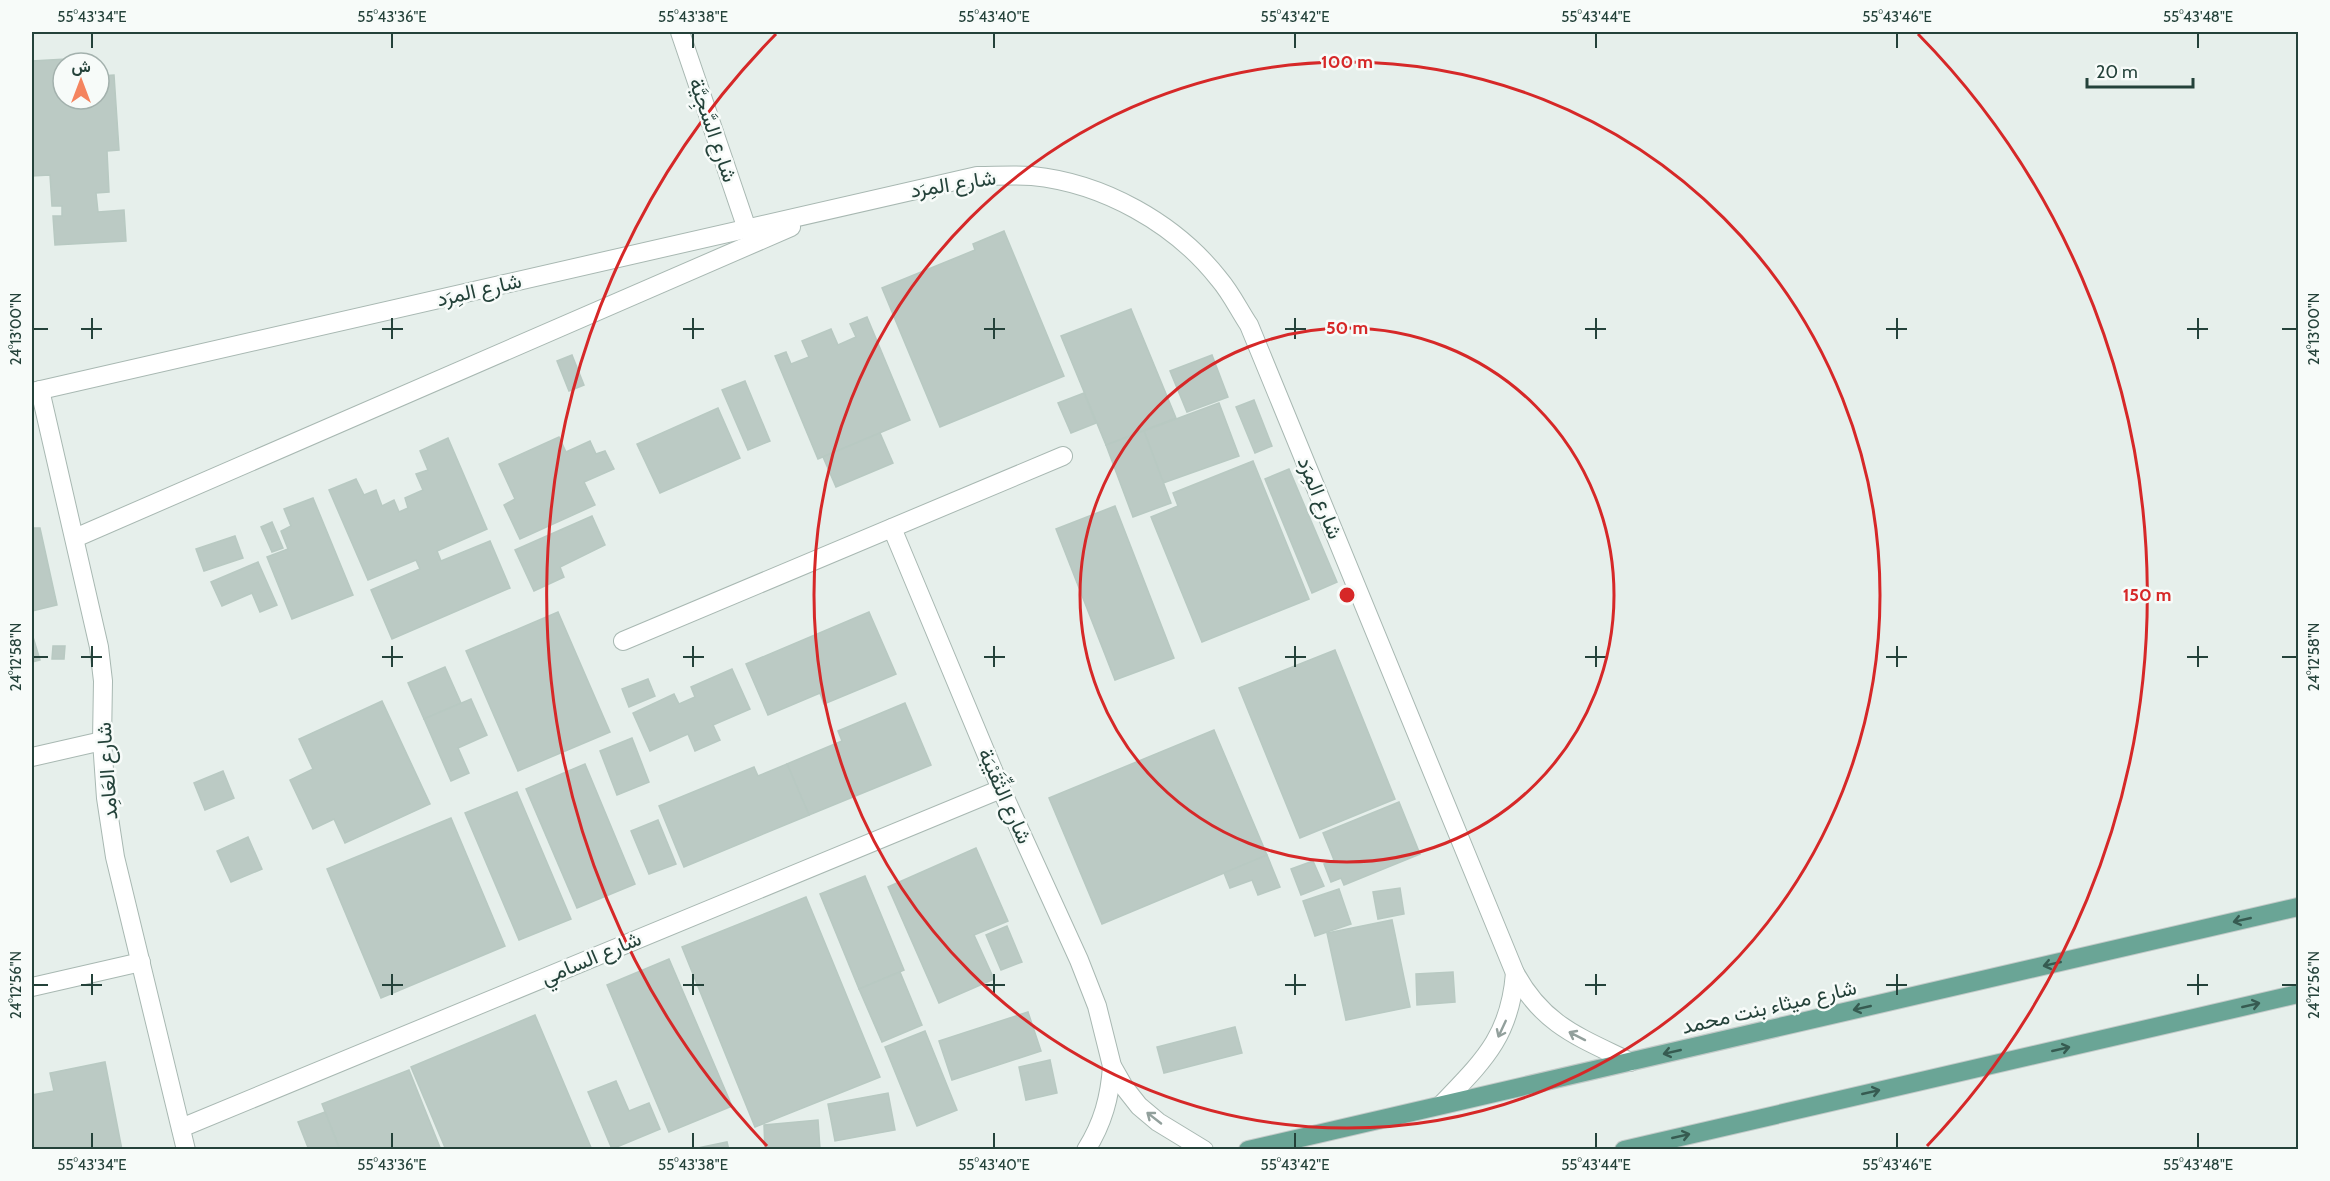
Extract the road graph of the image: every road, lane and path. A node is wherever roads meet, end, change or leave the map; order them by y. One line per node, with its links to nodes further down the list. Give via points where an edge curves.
1 (680, 32): 3 (street, شارع السَّجِيَّة)
2 (836, 208): 3 (street, شارع المِرَد); 7 (street); 14 (street, شارع المِرَد, via 977,176 1032,176 1086,188 1136,209 1181,240 1220,279 1249,325)
3 (747, 229): 4 (street, شارع المِرَد)
4 (36, 391): 7 (street, شارع العَامِد)
5 (1063, 456): 6 (street)
6 (892, 528): 8 (street); 11 (street, شارع الثِّقَيْبَة)
7 (75, 538): 9 (street, شارع العَامِد, via 99,648)
8 (623, 641)
9 (102, 741): 10 (street); 13 (street, شارع العَامِد, via 115,856)
10 (32, 757)
11 (1001, 789): 18 (street, شارع الثِّقَيْبَة, via 1079,960 1097,1006); 20 (street, شارع السامي)
12 (2298, 907): 17 (main road, شارع ميثاء بنت محمد, one-way to 17)
13 (141, 962): 15 (street); 20 (street, شارع العَامِد)
14 (1515, 973): 17 (street, شارع المِرَد, one-way to 14, via 1566,1030 1545,1014 1527,995); 19 (street, one-way to 19, via 1509,1014 1501,1033 1477,1067)
15 (32, 987)
16 (2298, 994): 25 (main road, one-way to 16)
17 (1630, 1062): 19 (main road, شارع ميثاء بنت محمد)
18 (1112, 1066): 22 (street, شارع الثِّقَيْبَة, via 1105,1113); 23 (street, شارع الثِّقَيْبَة, one-way to 18, via 1139,1106)
19 (1441, 1105): 24 (main road, شارع ميثاء بنت محمد)
20 (182, 1128): 21 (street, شارع العَامِد)
21 (186, 1149)
22 (1086, 1149)
23 (1204, 1149)
24 (1248, 1149)
25 (1624, 1149)

